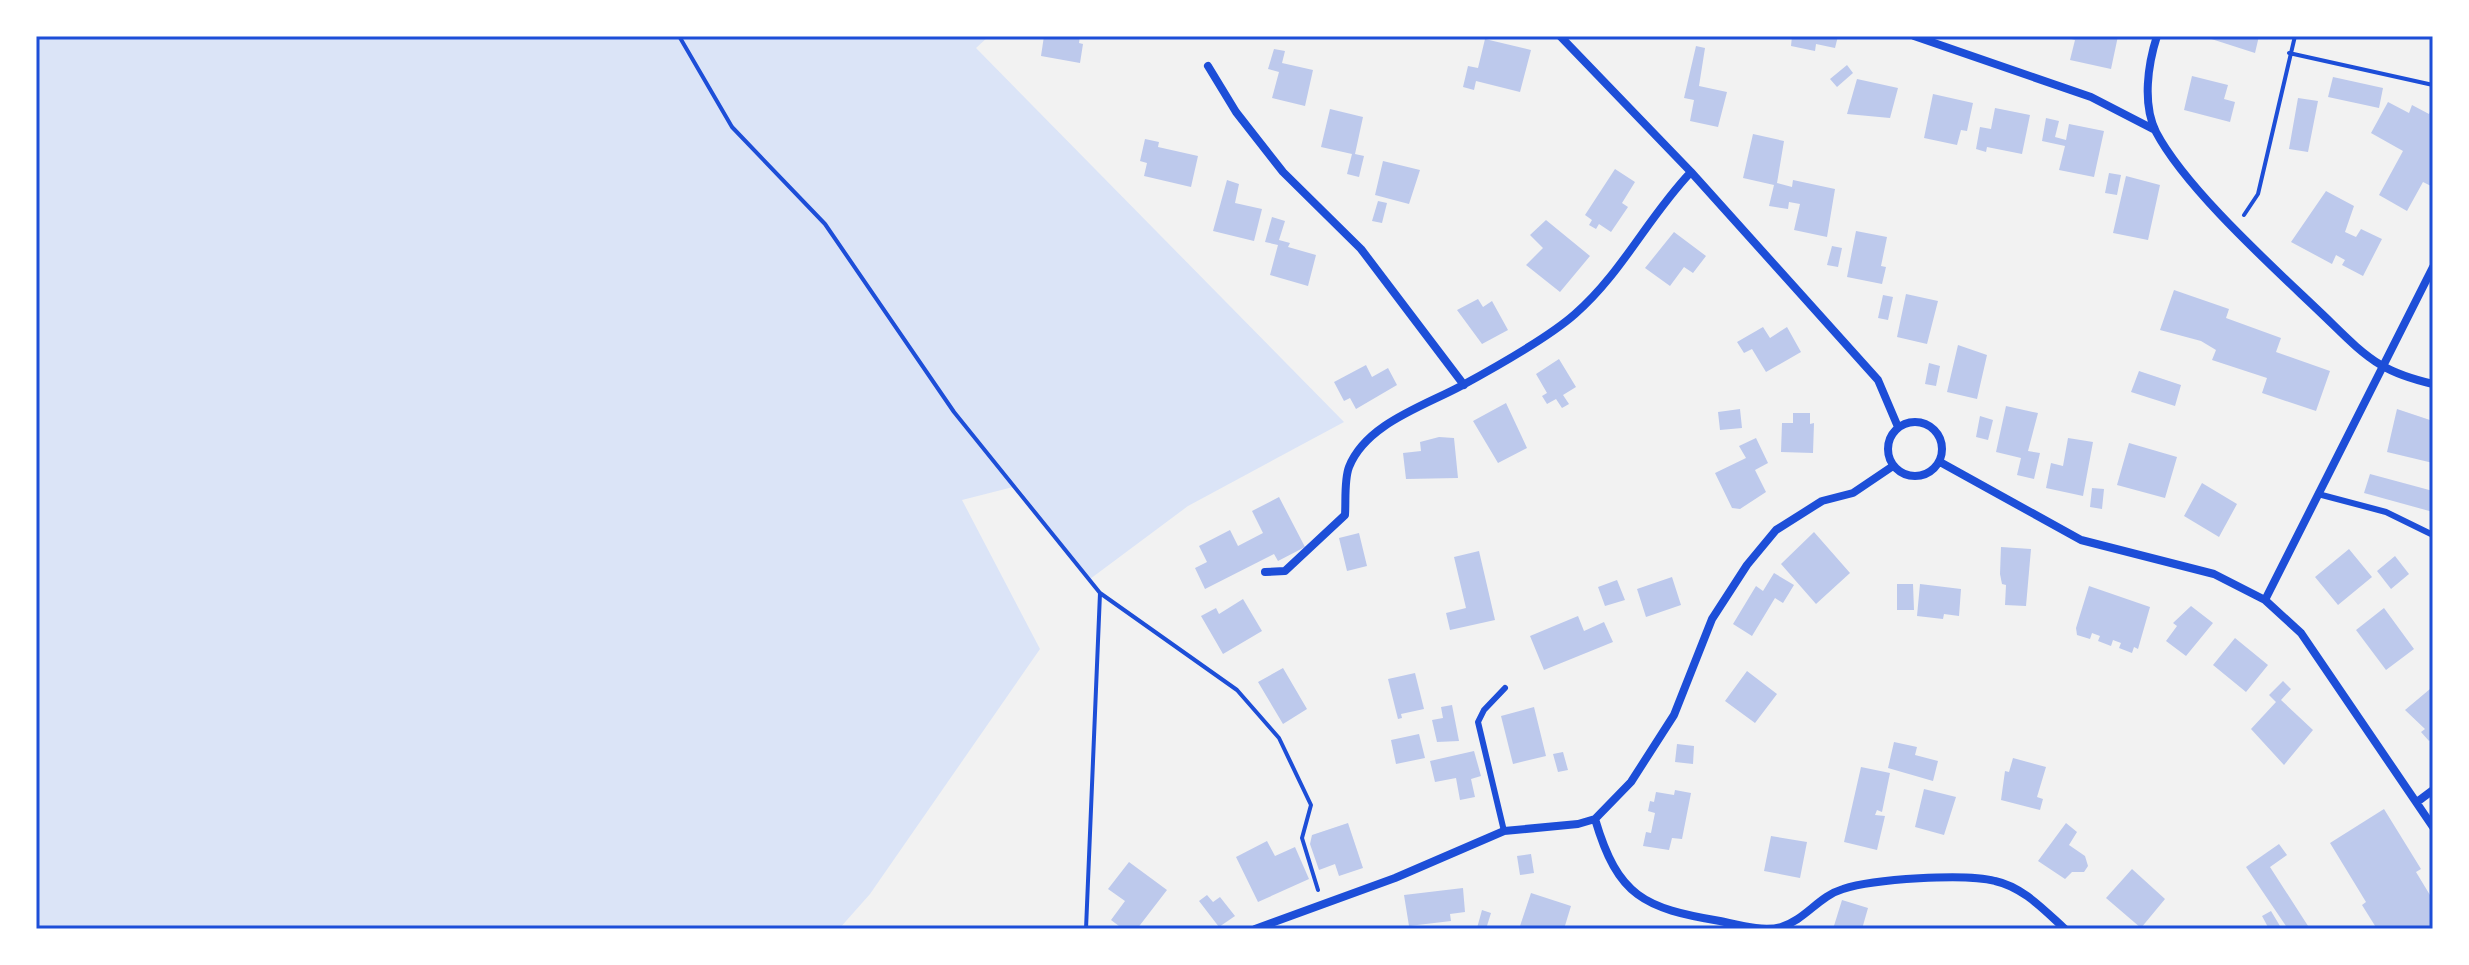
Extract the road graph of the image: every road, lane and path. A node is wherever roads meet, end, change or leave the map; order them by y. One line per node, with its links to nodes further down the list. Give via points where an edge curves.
1 (679, 36): 22 (path, via 732,127 825,224 954,412)
2 (1560, 36): 10 (street)
3 (1914, 36): 9 (street, via 2091,97)
4 (2157, 36): 9 (street, via 2149,66)
5 (2295, 36): 6 (path)
6 (2289, 53): 8 (path); 11 (path, via 2258,194)
7 (1208, 66): 15 (street, via 1283,172 1361,249)
8 (2433, 85)
9 (2155, 130): 11 (street, via 2179,166)
10 (1691, 172): 15 (street, via 1663,202 1616,273 1573,317); 16 (street, via 1878,380)
11 (2236, 227): 13 (street, via 2292,286)
12 (2433, 267): 13 (street)
13 (2382, 366): 14 (street); 19 (street)
14 (2433, 384)
15 (1464, 385): 21 (street, via 1391,422 1359,449 1348,469 1345,515 1285,571)
16 (1898, 427): 17 (street, via 1915,421 1933,428 1942,443); 18 (street, via 1888,446)
17 (1940, 462): 18 (street, via 1918,477); 23 (street, via 2081,540 2214,574)
18 (1893, 466): 27 (street, via 1853,493 1822,501 1776,530 1712,619 1665,729 1631,782)
19 (2318, 494): 20 (lane, via 2386,512); 23 (street)
20 (2433, 535)
21 (1265, 572)
22 (1100, 593): 30 (path, via 1237,690 1279,738 1311,805 1302,838); 31 (path)
23 (2265, 600): 26 (street, via 2301,633)
24 (1505, 688): 29 (lane, via 1478,722)
25 (2433, 790): 26 (street)
26 (2417, 802): 28 (street)
27 (1595, 819): 29 (street); 33 (street, via 1602,845 1633,893 1650,905 1691,916 1780,927 1842,889 1961,878 1995,881 2025,894)
28 (2433, 827)
29 (1504, 831): 30 (street)
30 (1322, 904): 32 (street)
31 (1086, 929)
32 (1255, 929)
33 (2065, 929)

